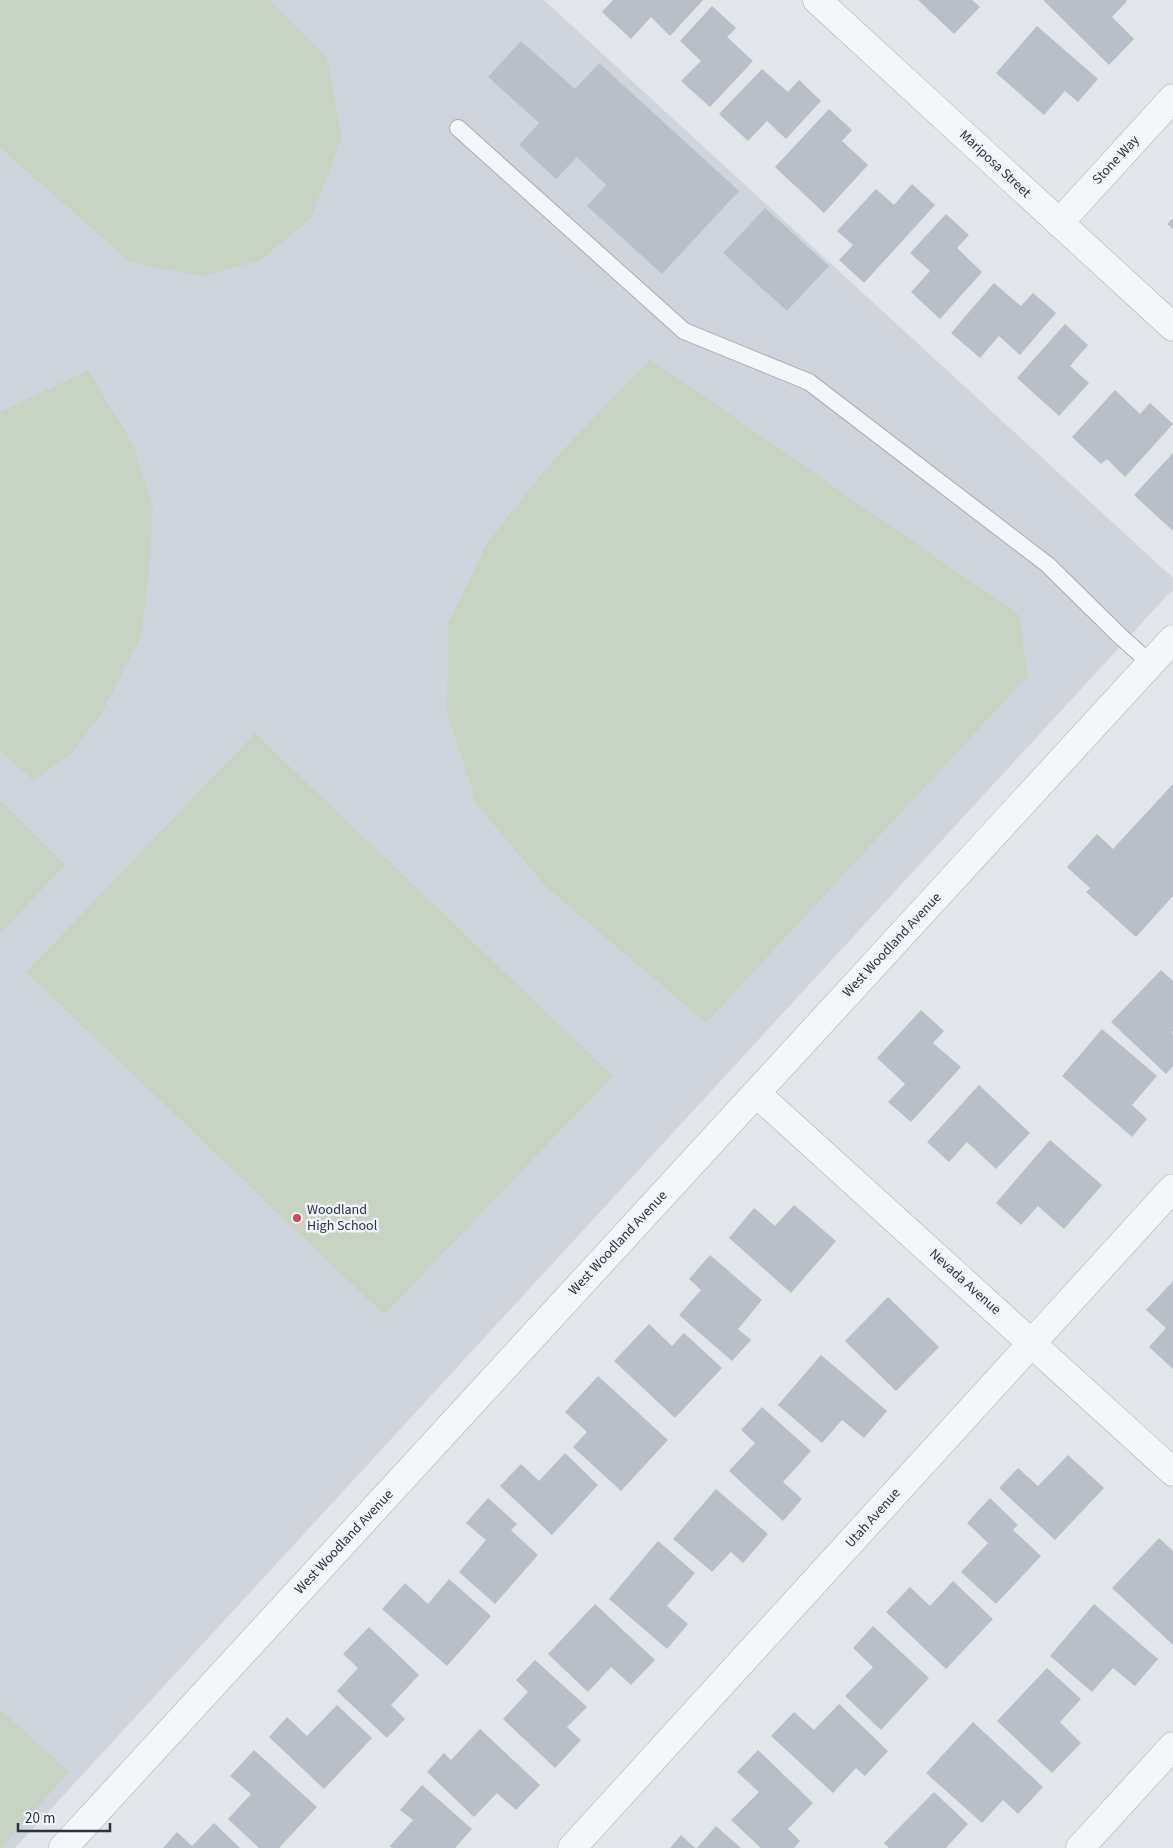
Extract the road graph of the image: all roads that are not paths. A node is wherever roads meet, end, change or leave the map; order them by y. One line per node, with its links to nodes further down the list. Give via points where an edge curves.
1 (817, 0): 4 (street, Mariposa Street)
2 (1173, 98): 4 (street, Stone Way)
3 (458, 128): 7 (lane, via 684,331 809,382 1048,565)
4 (1059, 223): 5 (street, Mariposa Street)
5 (1173, 327)
6 (1173, 639): 7 (street, West Woodland Avenue)
7 (1150, 663): 8 (street, West Woodland Avenue)
8 (756, 1093): 10 (street, Nevada Avenue); 13 (street, West Woodland Avenue)
9 (1173, 1188): 10 (street, Utah Avenue)
10 (1032, 1343): 11 (street, Nevada Avenue); 14 (street, Utah Avenue)
11 (1173, 1472)
12 (1173, 1746): 15 (street)
13 (63, 1848)
14 (572, 1848)
15 (1080, 1848)

